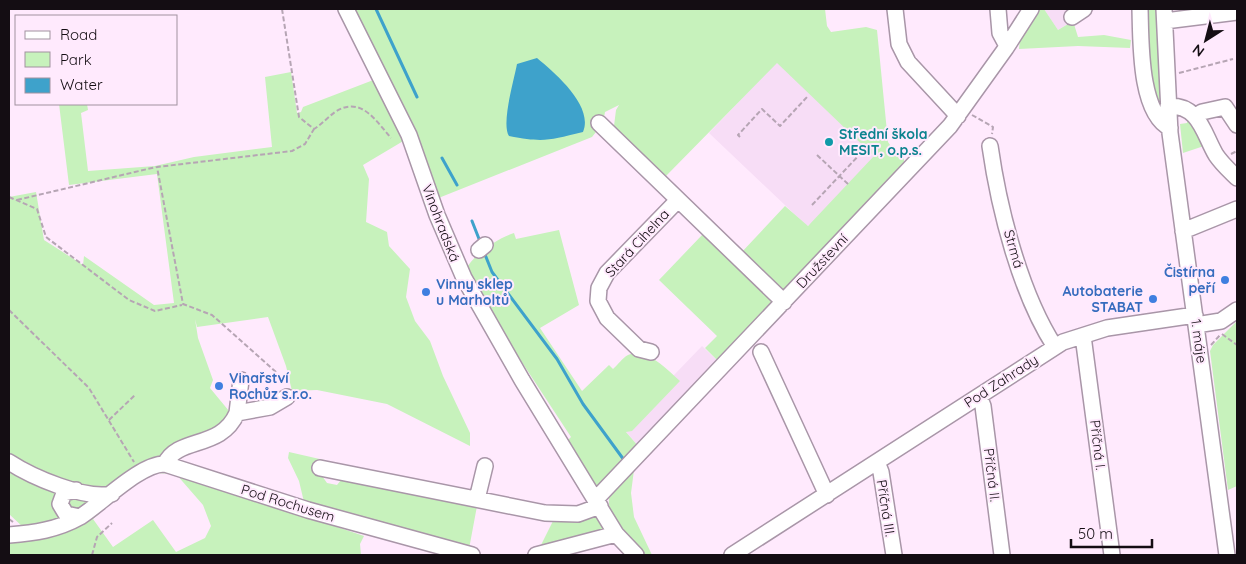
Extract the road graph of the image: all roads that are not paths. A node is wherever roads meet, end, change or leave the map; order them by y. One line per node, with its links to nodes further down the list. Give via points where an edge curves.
1 (346, 9): 40 (street, Vinohradská, via 409,135 464,278)
2 (895, 9): 10 (street, via 899,44 908,62)
3 (998, 9): 8 (street, via 1000,33)
4 (1031, 9): 8 (street, Družstevní)
5 (1140, 9): 14 (street, via 1148,98 1159,121)
6 (1237, 12): 7 (street)
7 (1165, 15): 9 (street, 1. máje)
8 (1007, 46): 10 (street, Družstevní)
9 (1168, 106): 11 (street, via 1185,108); 14 (street, 1. máje)
10 (958, 116): 20 (street, Družstevní)
11 (1196, 116): 13 (street, via 1225,107); 16 (street, via 1216,156)
12 (599, 123): 17 (street, Stará Cihelna)
13 (1237, 124)
14 (1170, 128): 19 (street, 1. máje)
15 (990, 146): 24 (street, Strmá, via 995,182 1021,273)
16 (1237, 178)
17 (678, 200): 20 (street, Stará Cihelna); 25 (street, Stará Cihelna, via 607,273 599,288 598,301 607,318 639,349)
18 (1237, 209): 19 (street)
19 (1183, 231): 22 (street, 1. máje)
20 (784, 302): 40 (street, Družstevní)
21 (1237, 310): 22 (street, Pod Zahrady, via 1221,320)
22 (1196, 320): 23 (street, Pod Zahrady, via 1132,323); 51 (street, 1. máje)
23 (1083, 336): 24 (street, Pod Zahrady); 50 (street, Příčná I.)
24 (1055, 347): 28 (street, Pod Zahrady)
25 (651, 352)
26 (761, 352): 38 (street)
27 (241, 380): 30 (street)
28 (979, 396): 32 (street, Pod Zahrady); 49 (street, Příčná II., via 983,406)
29 (287, 397): 30 (street, via 270,407)
30 (237, 413): 33 (street, via 226,431 175,452)
31 (9, 462): 36 (street, via 39,479)
32 (876, 462): 38 (street, Pod Zahrady); 48 (street, Příčná III., via 881,472)
33 (165, 464): 37 (street, via 150,467); 44 (street, Pod Rochusem, via 325,515)
34 (485, 466): 39 (street)
35 (320, 468): 39 (street)
36 (76, 490): 37 (street, via 99,496); 41 (street, via 67,491 60,504 66,514)
37 (112, 494): 41 (street)
38 (827, 494): 47 (street, Pod Zahrady)
39 (477, 500): 40 (street, via 550,513 578,514)
40 (598, 503): 42 (street, Vinohradská)
41 (80, 517): 43 (street, via 49,530)
42 (616, 534): 45 (street); 46 (street, Vinohradská)
43 (9, 535)
44 (472, 555)
45 (536, 555)
46 (634, 555)
47 (732, 555)
48 (894, 555)
49 (1002, 555)
50 (1112, 555)
51 (1227, 555)

